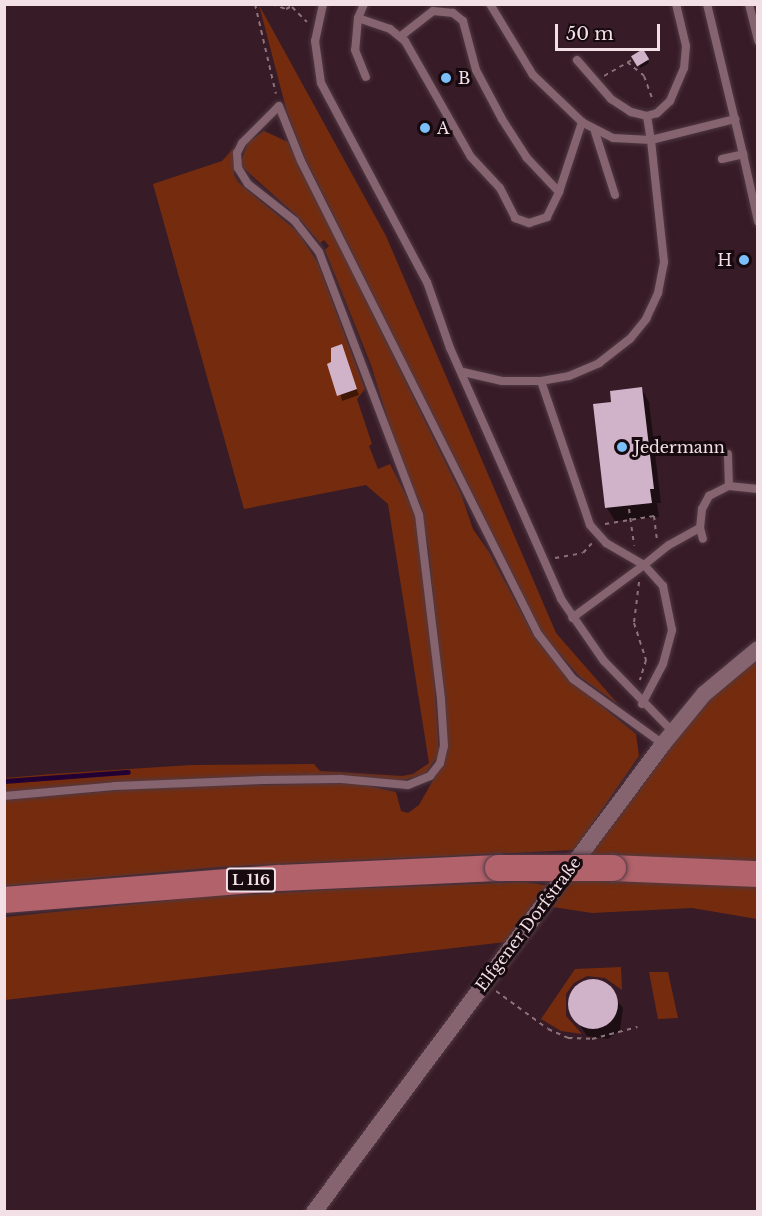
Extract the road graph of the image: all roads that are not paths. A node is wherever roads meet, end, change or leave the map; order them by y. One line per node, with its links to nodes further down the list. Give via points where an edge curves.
1 (323, 4): 22 (lane, via 316,31 316,64 325,93 422,273)
2 (364, 4): 7 (lane)
3 (490, 4): 14 (lane, via 533,75)
4 (676, 4): 12 (lane, via 686,61 675,93 657,113)
5 (707, 4): 13 (lane)
6 (749, 4): 9 (lane)
7 (358, 18): 8 (lane); 11 (lane, via 356,55)
8 (401, 36): 19 (lane, via 433,11 459,16 465,24 476,70 502,119 527,158); 19 (lane, via 471,157 497,184 515,218 529,223 543,220)
9 (758, 41)
10 (577, 60): 12 (lane, via 620,105)
11 (366, 77)
12 (647, 116): 16 (lane)
13 (735, 119): 16 (lane); 17 (lane)
14 (582, 122): 15 (lane); 19 (lane)
15 (595, 132): 16 (lane, via 626,140); 20 (lane)
16 (651, 140): 23 (lane, via 664,262 652,308 638,330 611,355 579,373)
17 (743, 154): 18 (lane); 21 (lane)
18 (722, 159)
19 (559, 192)
20 (615, 195)
21 (758, 221)
22 (463, 372): 23 (lane, via 502,381); 30 (lane)
23 (541, 381): 29 (lane, via 590,525 606,543)
24 (728, 454): 25 (lane)
25 (729, 486): 26 (lane); 27 (lane, via 709,496 702,509)
26 (758, 489)
27 (700, 528): 28 (lane); 29 (lane)
28 (704, 539)
29 (644, 565): 30 (lane); 32 (lane, via 663,586 672,630 663,664)
30 (572, 618): 32 (lane)
31 (758, 649): 33 (street, Elfgener Dorfstraße, via 704,694)
32 (642, 704): 33 (lane)
33 (668, 738): 34 (lane, via 573,679 538,634 297,154 279,106 242,143 237,165 243,178 291,216 319,252 419,515 441,699 441,759 430,776 408,784 285,779 124,785); 37 (street, Elfgener Dorfstraße)
34 (4, 796)
35 (758, 874): 36 (main road, L 116, bridge, via 498,868 280,878)
36 (4, 900)
37 (314, 1212)

